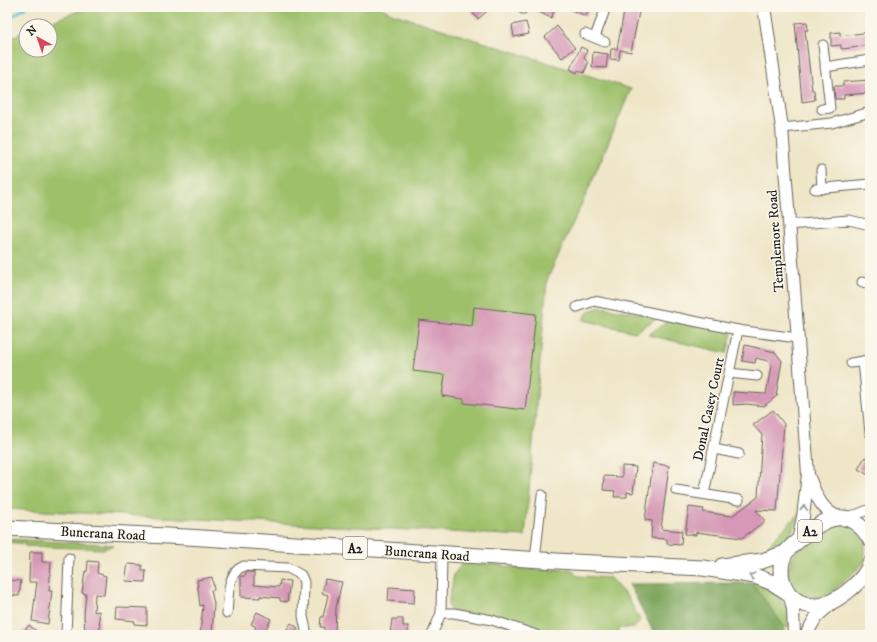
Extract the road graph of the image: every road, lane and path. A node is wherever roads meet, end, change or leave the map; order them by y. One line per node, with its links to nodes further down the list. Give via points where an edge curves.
1 (606, 7): 4 (street)
2 (764, 7): 11 (main road, Templemore Road)
3 (585, 34): 4 (street)
4 (595, 37): 5 (street)
5 (605, 42)
6 (823, 45): 8 (street)
7 (870, 60): 8 (street)
8 (825, 67): 9 (street, via 830,108)
9 (822, 109)
10 (870, 112): 11 (street, via 832,123)
11 (782, 128): 14 (main road, Templemore Road)
12 (821, 170): 13 (street, via 819,189)
13 (870, 184)
14 (789, 225): 15 (street, via 849,220); 18 (main road, Templemore Road)
15 (870, 225)
16 (577, 307): 17 (street, via 594,301)
17 (738, 330): 18 (street); 21 (street, Donal Casey Court)
18 (797, 338): 26 (main road, Templemore Road)
19 (866, 361): 20 (street); 23 (street)
20 (851, 363)
21 (729, 373): 22 (street); 24 (street, Donal Casey Court)
22 (757, 376)
23 (870, 433)
24 (714, 449): 25 (street); 28 (street, Donal Casey Court)
25 (739, 454)
26 (808, 474): 32 (main road, Templemore Road, via 821,504 830,513); 35 (main road, Templemore Road, one-way to 26)
27 (676, 490): 28 (street)
28 (704, 494): 30 (street)
29 (542, 495): 39 (street)
30 (739, 500)
31 (870, 509): 32 (street)
32 (840, 517): 34 (highway, A2, via 862,528); 35 (highway, A2, via 831,518 817,525)
33 (7, 528): 37 (highway, Buncrana Road / A2)
34 (870, 539)
35 (798, 542): 36 (highway, A2)
36 (785, 553): 41 (highway, Buncrana Road / A2, via 762,561); 43 (highway, A2, via 781,577)
37 (442, 554): 39 (highway, Buncrana Road / A2); 46 (street)
38 (69, 558): 47 (street)
39 (535, 560): 41 (highway, Buncrana Road / A2)
40 (870, 564): 42 (highway, A2)
41 (703, 568): 43 (highway, Buncrana Road / A2, one-way to 41, via 755,576)
42 (864, 582): 44 (highway, A2)
43 (788, 593): 44 (highway, A2, via 804,604 815,606 826,605); 51 (main road, via 793,609)
44 (836, 600): 52 (main road, via 816,618)
45 (227, 613): 48 (street, via 231,578 239,568 244,566 292,569 301,575 304,582 303,616)
46 (441, 613): 49 (street); 50 (street, via 492,620)
47 (66, 635)
48 (307, 635)
49 (432, 635)
50 (536, 635)
51 (794, 635)
52 (806, 635)

